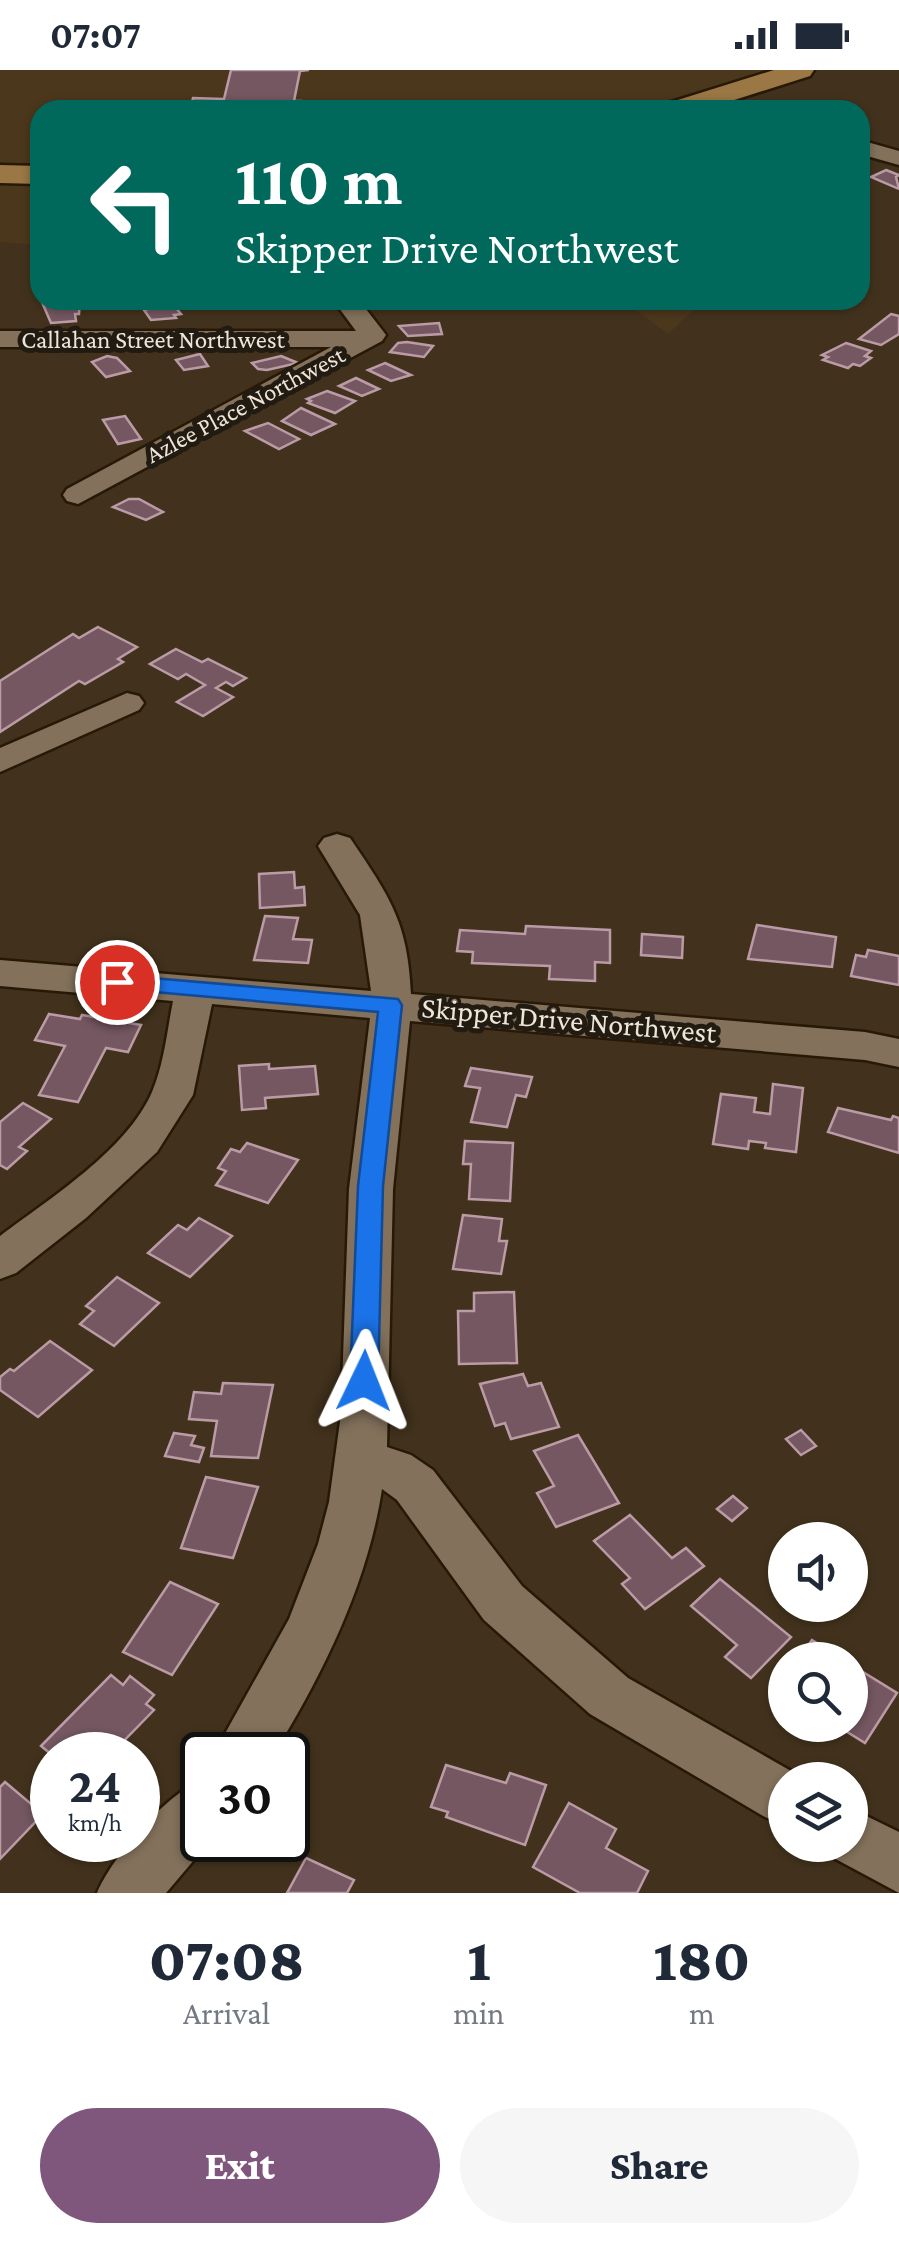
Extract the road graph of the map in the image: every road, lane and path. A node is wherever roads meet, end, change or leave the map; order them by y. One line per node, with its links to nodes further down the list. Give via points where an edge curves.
1 (802, 70): 2 (main road)
2 (708, 100)
3 (870, 149): 4 (street)
4 (899, 158)
5 (0, 174): 6 (main road)
6 (30, 174)
7 (354, 310): 9 (street, Azlee Place Northwest, via 374,335)
8 (0, 339): 9 (street, Callahan Street Northwest)
9 (365, 339): 10 (street, Azlee Place Northwest)
10 (78, 495)
11 (127, 704): 12 (street)
12 (0, 760)
13 (337, 846): 16 (street, via 382,922)
14 (0, 973): 15 (street, Skipper Drive Northwest)
15 (195, 989): 16 (street, Skipper Drive Northwest); 18 (street, via 174,1092 160,1120 139,1146)
16 (390, 1005): 17 (street, Skipper Drive Northwest); 19 (street, via 371,1186)
17 (899, 1053)
18 (0, 1262)
19 (362, 1459): 20 (street, via 344,1542 315,1624); 21 (street, via 415,1486 503,1603 609,1696)
20 (256, 1732)
21 (768, 1788)
22 (180, 1833): 25 (street)
23 (868, 1846): 24 (street)
24 (899, 1864)
25 (126, 1893)

